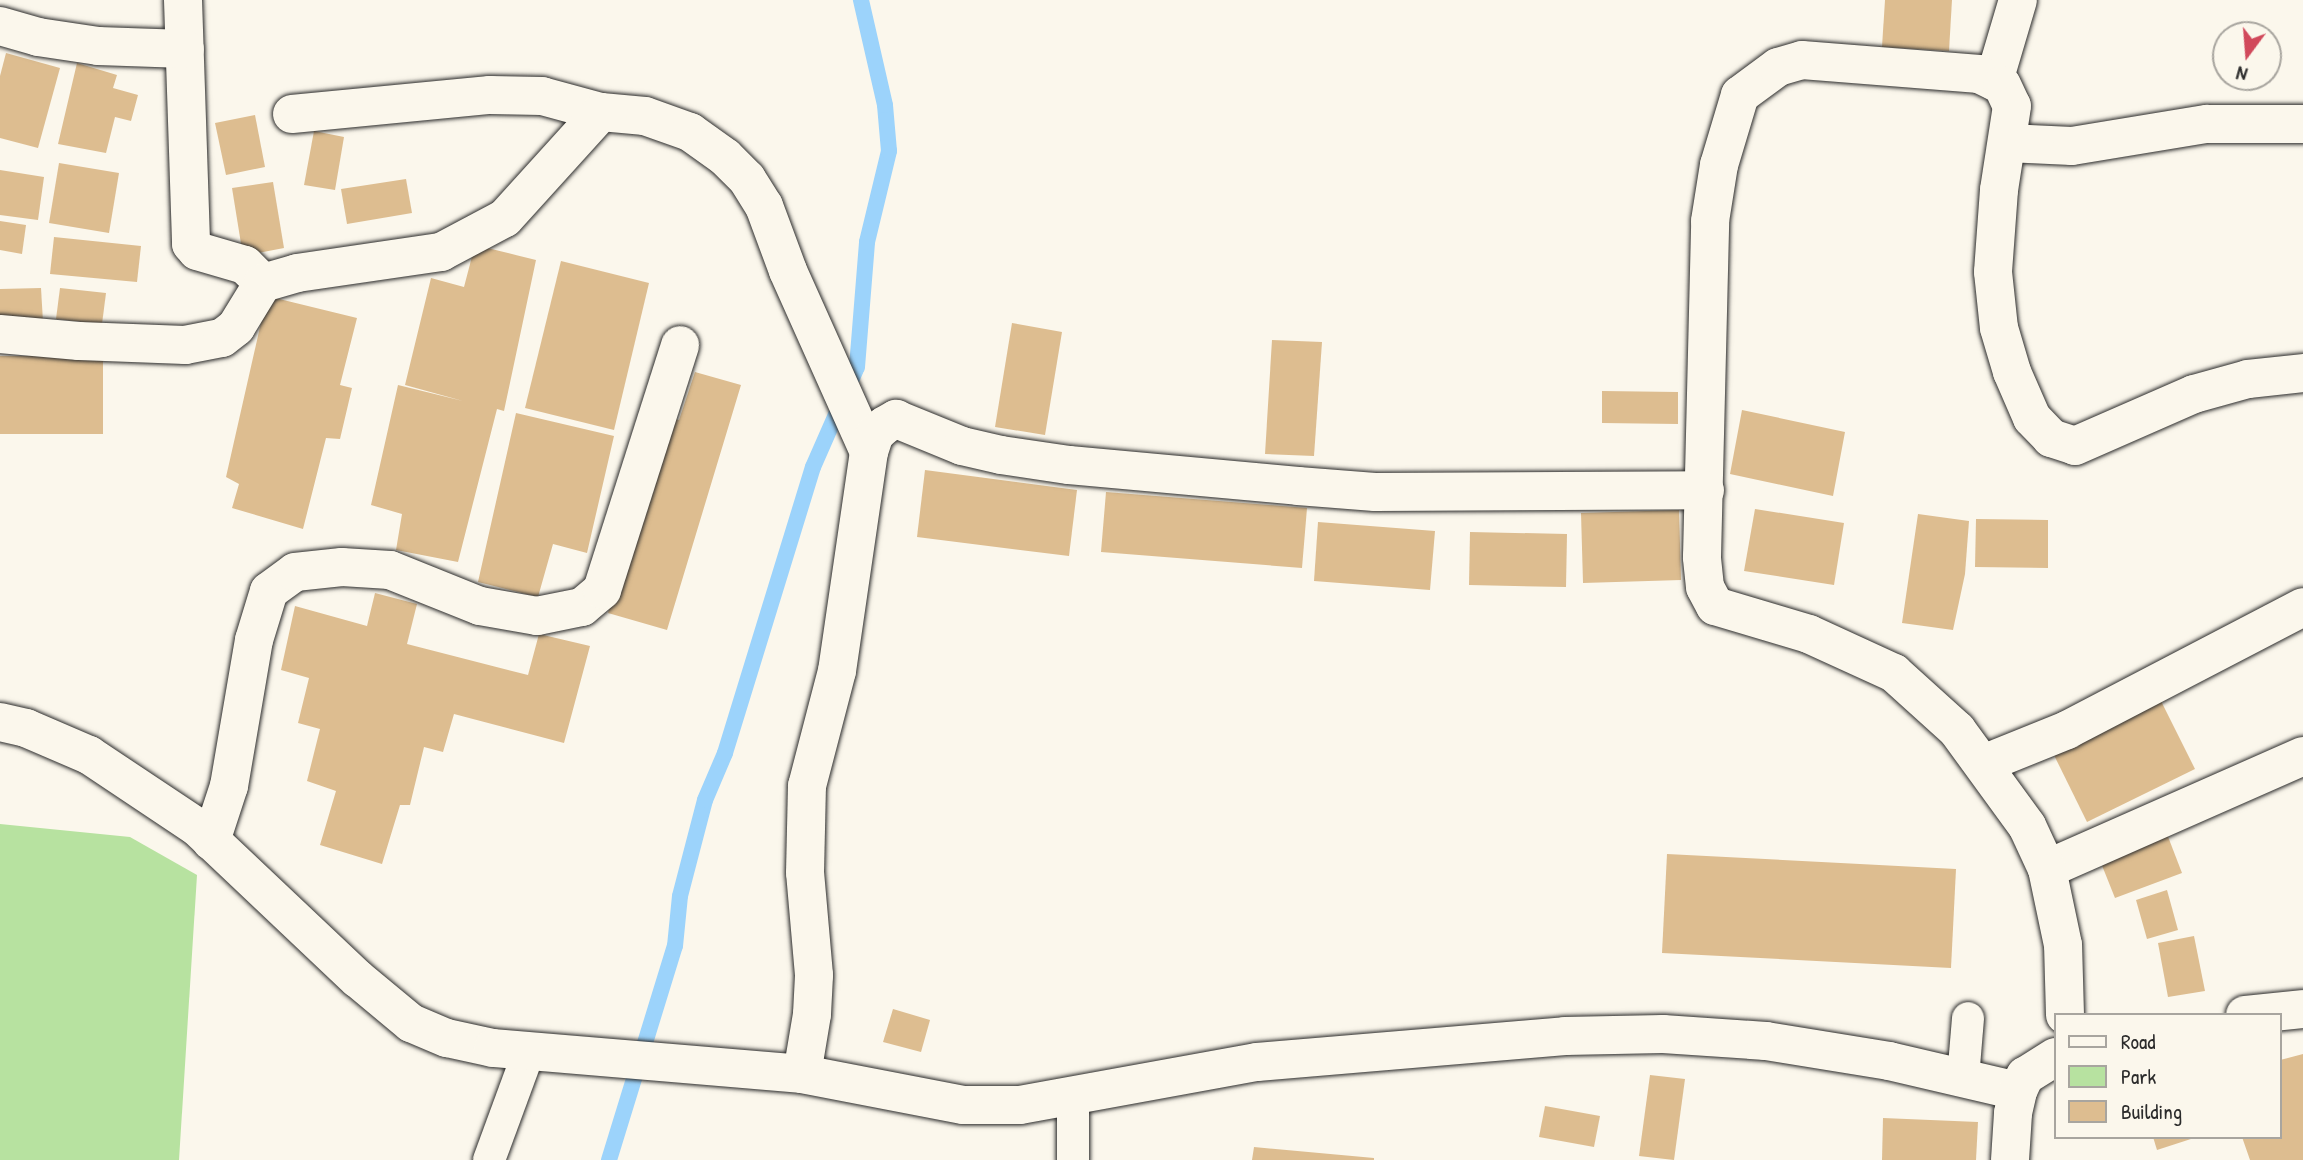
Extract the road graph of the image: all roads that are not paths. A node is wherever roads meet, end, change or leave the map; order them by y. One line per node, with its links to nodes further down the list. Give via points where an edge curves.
1 (183, 0): 4 (street)
2 (2018, 0): 5 (street)
3 (0, 26): 4 (street, via 98,46)
4 (185, 49): 10 (street, via 191,244 197,251 245,265)
5 (1994, 81): 9 (street, via 2012,106); 15 (street, via 1979,74 1801,60 1778,67 1740,95 1719,165 1710,221)
6 (601, 112): 7 (street, via 542,96 490,95); 10 (street, via 505,218 440,252 297,273); 14 (street, via 645,116 690,132 747,179 764,206)
7 (292, 114)
8 (2303, 124): 9 (street, via 2207,124 2072,146)
9 (2007, 143): 13 (street, via 1993,272 1999,328 2032,418 2051,438 2075,446 2194,394 2248,379)
10 (263, 283): 11 (street, via 236,327 222,338 185,345)
11 (0, 334)
12 (680, 345): 20 (street, via 602,590 582,607 537,616 481,606 390,570 342,567 295,572 268,591 254,640 229,786)
13 (2303, 373)
14 (869, 452): 15 (street, via 875,434 896,419 962,446 1001,455 1230,480 1375,492); 28 (street, via 837,671 807,786 804,873 814,975)
15 (1705, 490): 19 (street, via 1702,557 1705,587 1715,606 1809,634 1894,673 1956,730)
16 (2303, 607): 19 (street, via 2067,730)
17 (0, 722): 20 (street, via 89,755)
18 (2303, 757): 21 (street)
19 (1983, 764): 21 (street, via 2027,826)
20 (211, 841): 26 (street, via 411,1023 447,1038)
21 (2047, 869): 23 (street, via 2063,944)
22 (2303, 1009): 24 (street)
23 (2065, 1013)
24 (2264, 1013)
25 (1968, 1018): 29 (lane)
26 (529, 1051): 28 (street); 32 (lane)
27 (2054, 1059): 30 (street, via 2025,1076)
28 (802, 1074): 31 (street, via 963,1105 1020,1105)
29 (1963, 1078): 30 (street); 31 (street, via 1766,1041 1663,1034 1565,1036 1257,1062)
30 (2018, 1091): 34 (street)
31 (1073, 1098): 33 (lane)
32 (489, 1160)
33 (1073, 1160)
34 (2010, 1160)

